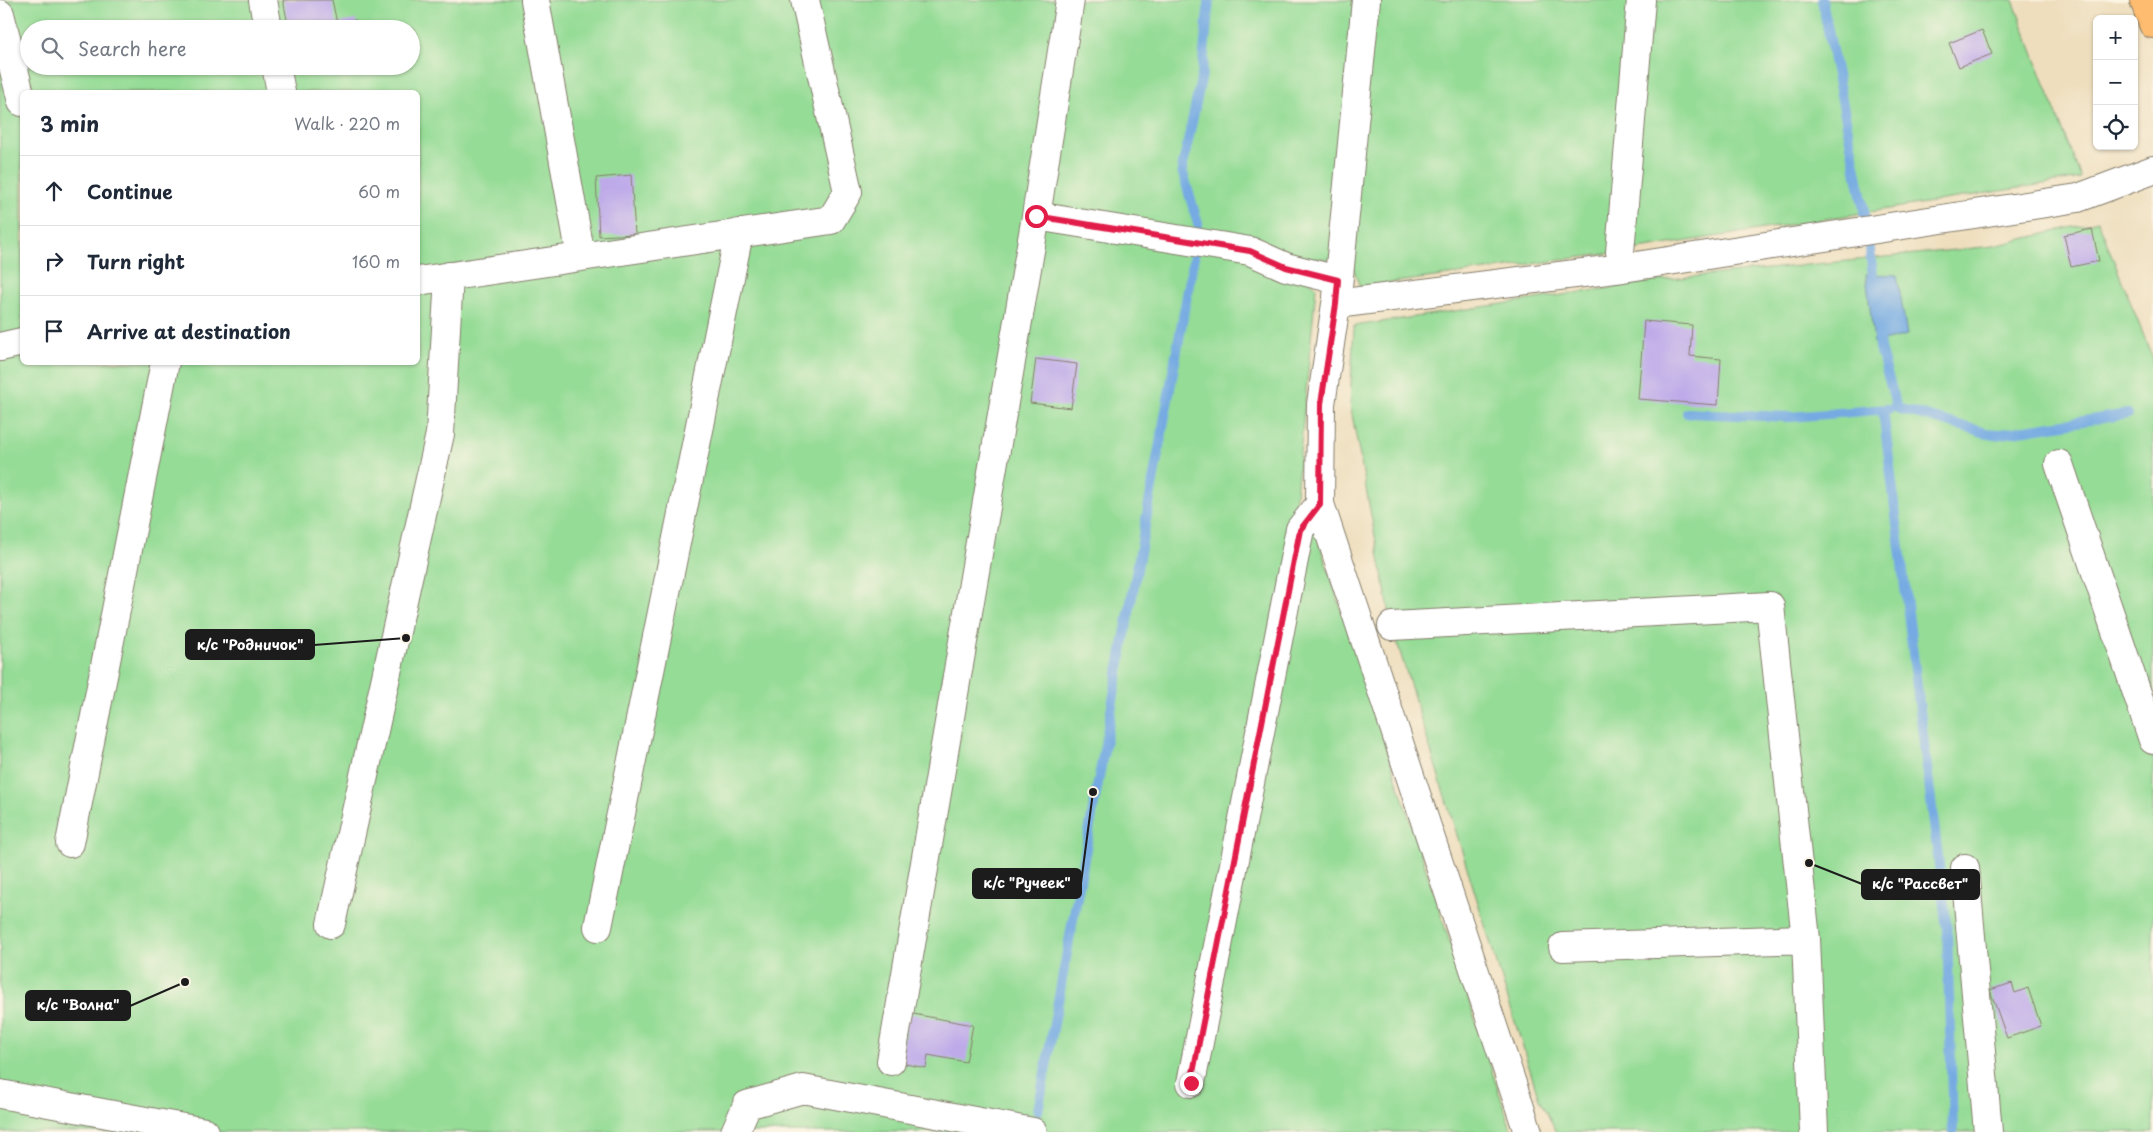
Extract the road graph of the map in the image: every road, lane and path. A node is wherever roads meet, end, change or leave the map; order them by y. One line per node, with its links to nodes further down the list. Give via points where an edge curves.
1 (263, 0): 9 (lane)
2 (535, 0): 17 (lane)
3 (805, 0): 16 (lane, via 848,192 831,220)
4 (1070, 0): 15 (lane)
5 (1366, 0): 21 (lane)
6 (1641, 0): 18 (lane, via 1620,252)
7 (2144, 0): 10 (highway)
8 (0, 14): 13 (lane)
9 (266, 20)
10 (2153, 24)
11 (278, 75): 12 (lane)
12 (281, 90)
13 (20, 94)
14 (2153, 170): 18 (lane, via 2078,198)
15 (1036, 216): 21 (lane, via 1250,251); 35 (lane)
16 (739, 233): 17 (lane); 32 (lane)
17 (582, 257): 19 (lane)
18 (1622, 268): 21 (lane)
19 (449, 276): 20 (lane); 31 (lane, via 440,434)
20 (420, 281)
21 (1337, 292): 26 (lane, via 1321,404)
22 (20, 342): 23 (lane)
23 (0, 347)
24 (164, 365): 29 (lane)
25 (2060, 464): 28 (lane)
26 (1320, 504): 36 (lane, via 1300,530); 41 (lane)
27 (1392, 626): 33 (lane, via 1770,606)
28 (2153, 740)
29 (70, 843)
30 (1965, 868): 43 (lane)
31 (331, 924)
32 (598, 927)
33 (1806, 939): 34 (lane); 42 (lane)
34 (1563, 947)
35 (891, 1061)
36 (1191, 1083)
37 (0, 1094): 38 (lane)
38 (205, 1132)
39 (735, 1132): 40 (lane, via 747,1105 803,1089)
40 (1033, 1132)
41 (1528, 1132)
42 (1814, 1132)
43 (1988, 1132)

